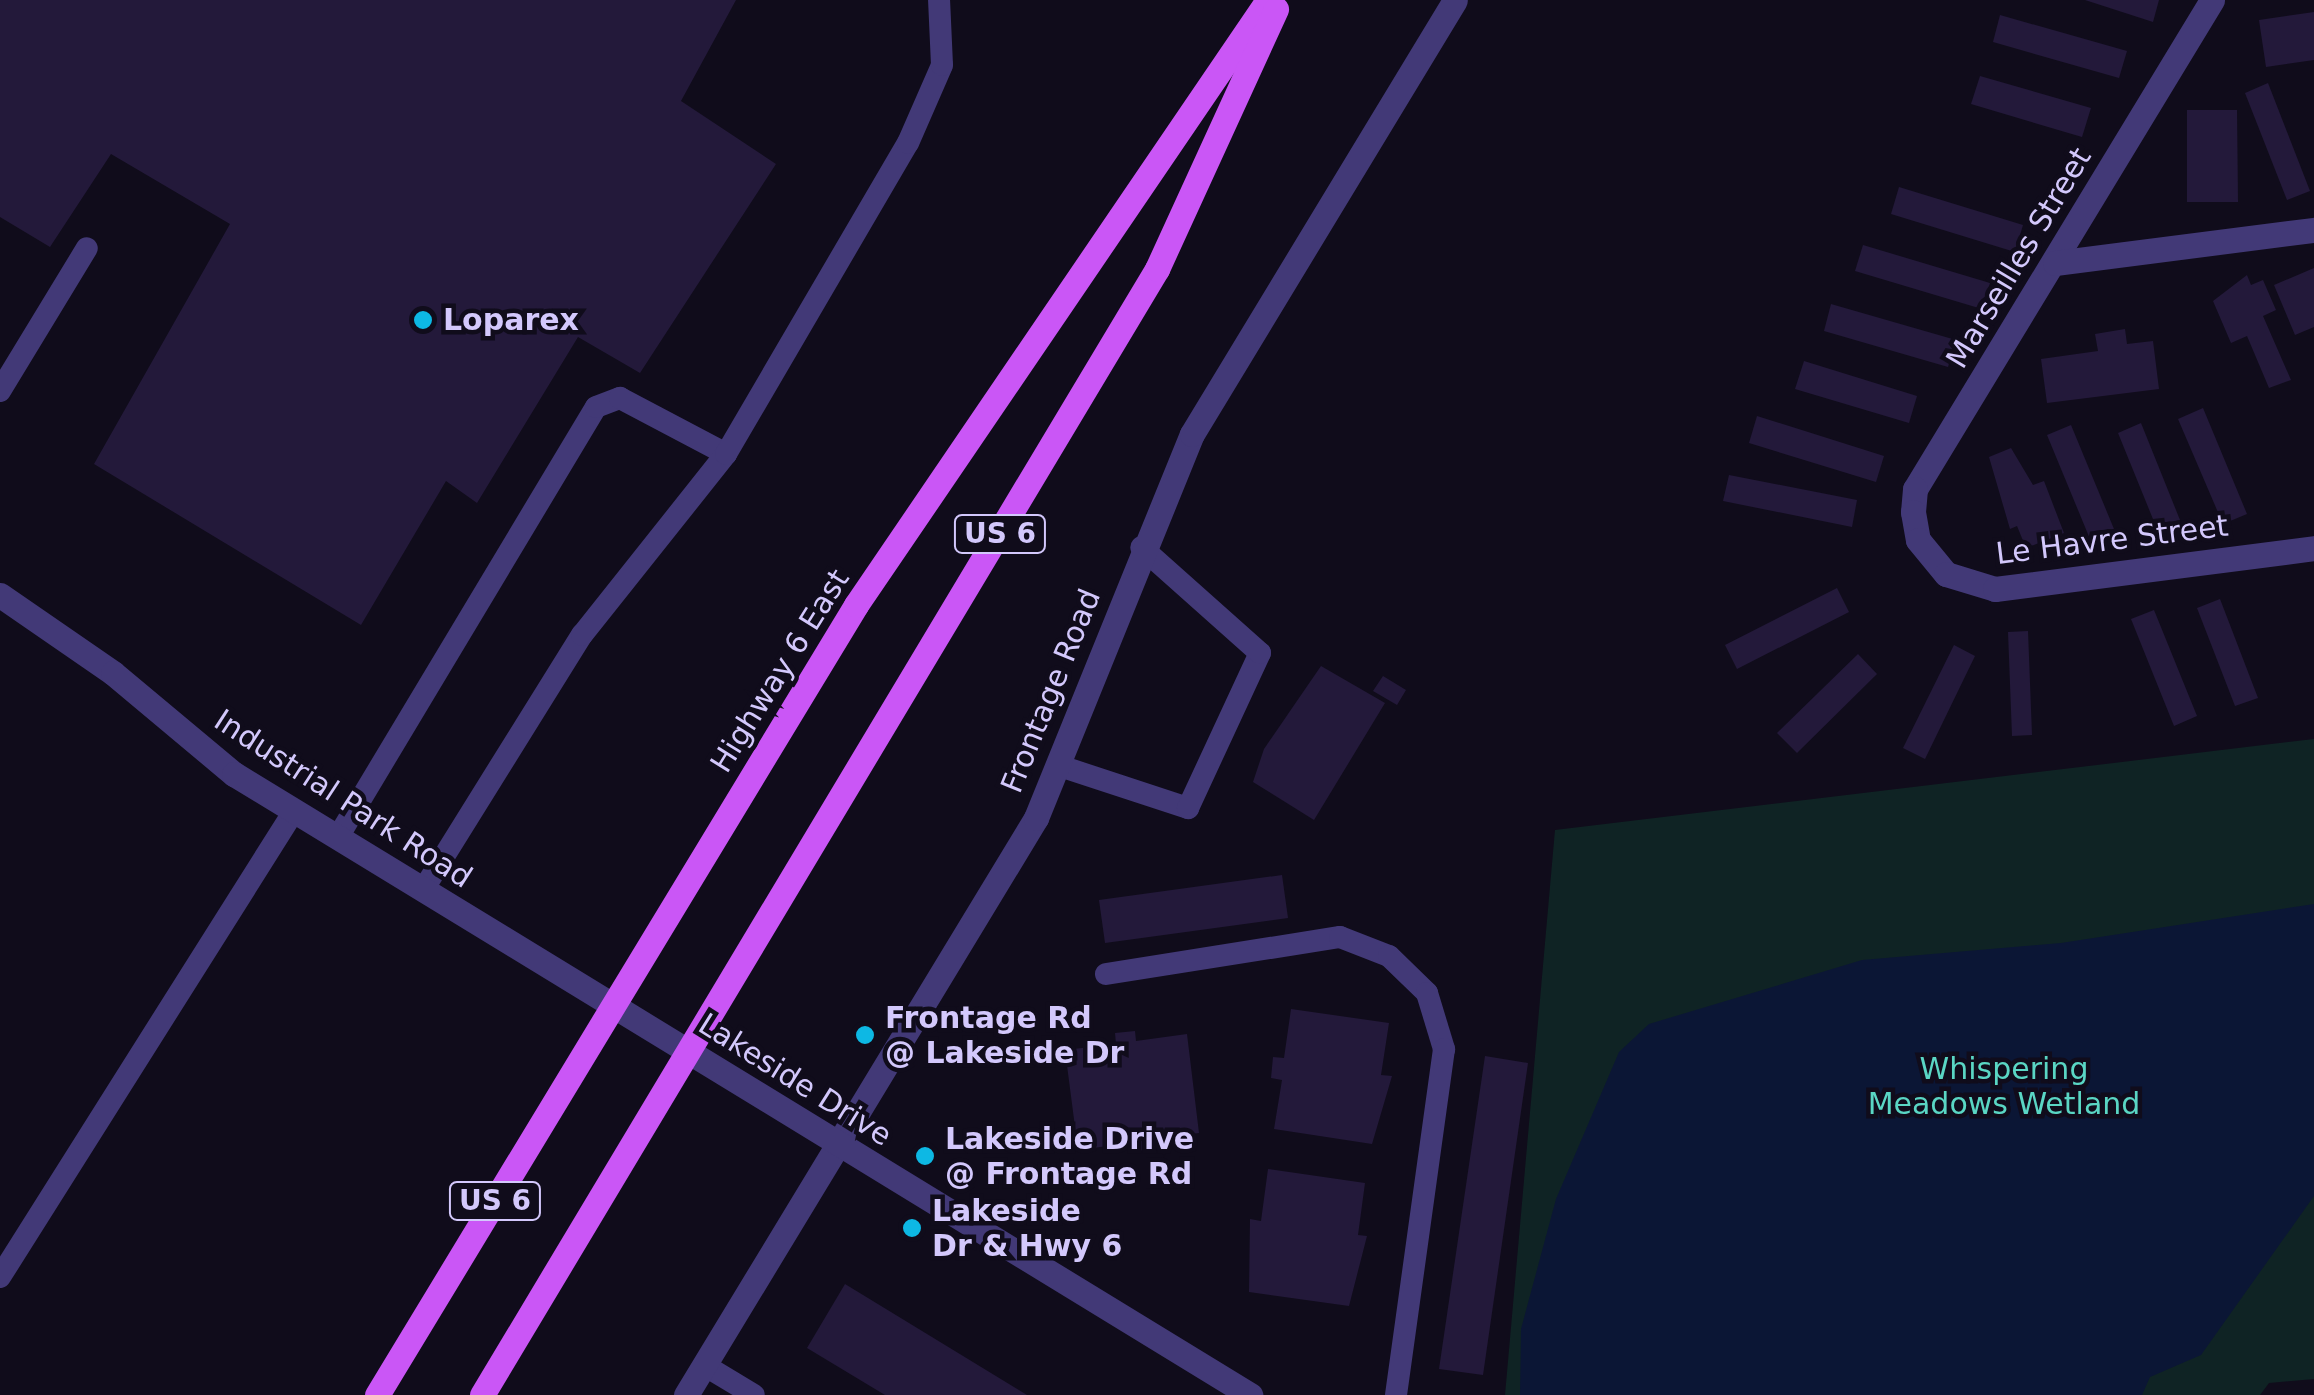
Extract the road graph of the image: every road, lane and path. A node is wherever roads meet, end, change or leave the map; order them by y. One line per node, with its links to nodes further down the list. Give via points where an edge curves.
1 (939, 0): 10 (lane, via 942,65 908,143)
2 (1268, 0): 20 (main road, Highway 6 East / US 6, via 856,605)
3 (1280, 0): 21 (main road, US 6, via 1157,269)
4 (1455, 0): 11 (street, Frontage Road, via 1192,434)
5 (2212, 0): 8 (street, Marseilles Street)
6 (2314, 230): 8 (street)
7 (86, 248): 9 (lane)
8 (2055, 263): 13 (street, Marseilles Street, via 1915,489)
9 (0, 391)
10 (726, 454): 17 (lane, via 620,398 596,407); 18 (lane, via 582,635)
11 (1141, 548): 15 (street, Frontage Road); 15 (lane, via 1260,654 1188,808)
12 (2314, 548): 13 (street, Le Havre Street, via 1995,589 1969,586)
13 (1928, 555)
14 (0, 595): 16 (street, Industrial Park Road)
15 (1060, 766): 22 (street, Frontage Road)
16 (294, 811): 17 (street, Industrial Park Road); 23 (lane)
17 (338, 838): 18 (street, Industrial Park Road)
18 (423, 890): 20 (street, Industrial Park Road)
19 (1106, 974): 30 (lane, via 1340,937 1389,956 1427,993 1444,1049)
20 (614, 1006): 21 (street, Lakeside Drive); 25 (main road, Highway 6 East / US 6)
21 (690, 1052): 22 (street, Lakeside Drive); 26 (main road, US 6)
22 (837, 1146): 24 (street, Frontage Road); 29 (street, Lakeside Drive)
23 (0, 1277)
24 (704, 1365): 27 (street, Frontage Road); 28 (lane)
25 (377, 1395)
26 (482, 1395)
27 (686, 1395)
28 (754, 1395)
29 (1250, 1395)
30 (1396, 1395)

